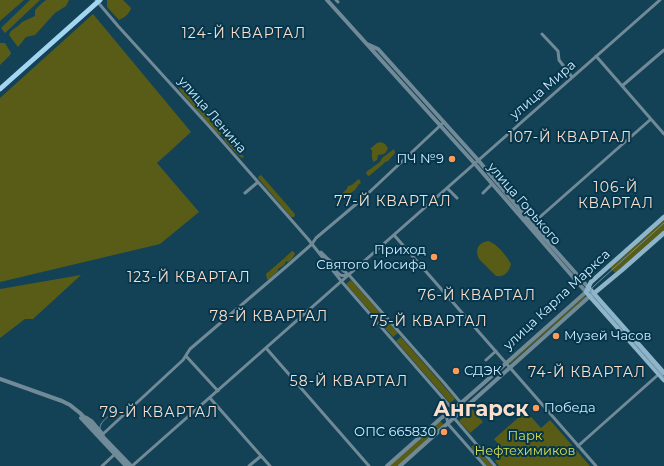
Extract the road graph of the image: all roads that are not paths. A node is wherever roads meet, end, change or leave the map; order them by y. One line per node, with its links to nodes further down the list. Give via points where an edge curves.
1 (327, 0): 5 (street, улица Горького)
2 (660, 0): 7 (street, улица Мира)
3 (98, 1): 12 (main road); 19 (street, улица Ленина)
4 (542, 34): 9 (street, via 558,51 559,60)
5 (365, 43): 8 (street, улица Горького, via 378,49); 10 (street, улица Горького)
6 (664, 50): 11 (street)
7 (596, 56): 9 (street, улица Мира); 11 (street)
8 (401, 75): 10 (street); 14 (street, улица Горького)
9 (572, 77): 17 (street, улица Мира)
10 (397, 79): 15 (street, улица Горького)
11 (622, 86): 13 (street)
12 (0, 89)
13 (651, 119): 16 (street); 26 (street)
14 (444, 122): 15 (street); 17 (street, улица Горького)
15 (440, 126): 18 (street, улица Горького); 29 (street)
16 (664, 134)
17 (478, 160): 18 (street, улица Мира); 26 (street, улица Горького)
18 (475, 164): 20 (street, улица Горького); 21 (street, улица Мира)
19 (258, 182): 22 (street); 29 (street, улица Ленина)
20 (492, 184): 23 (street); 26 (street, улица Горького)
21 (447, 188): 24 (street); 28 (street, улица Мира)
22 (245, 193)
23 (483, 193)
24 (457, 198)
25 (664, 217): 33 (main road, улица Карла Маркса, via 591,282)
26 (530, 225): 33 (street, улица Горького)
27 (664, 233): 34 (main road, улица Карла Маркса)
28 (394, 235): 31 (street, улица Мира); 38 (street)
29 (312, 244): 30 (street, улица Ленина); 31 (street, улица Ленина); 39 (street)
30 (327, 263): 31 (street, via 341,275); 32 (street, улица Ленина)
31 (349, 275): 32 (street, улица Мира); 35 (street, улица Ленина)
32 (342, 282): 36 (street, улица Ленина); 37 (street, улица Мира)
33 (587, 289): 34 (main road, улица Горького); 41 (street, улица Карла Маркса)
34 (592, 294): 42 (street, улица Карла Маркса); 43 (main road, улица Горького)
35 (401, 334): 36 (street); 48 (street, улица Ленина)
36 (393, 340): 50 (street, улица Ленина)
37 (266, 348): 46 (street, улица Мира); 65 (street)
38 (496, 351): 40 (street); 41 (street)
39 (186, 356): 46 (street); 55 (street)
40 (486, 360)
41 (506, 363): 42 (street); 48 (street, улица Карла Маркса)
42 (510, 367): 51 (street, улица Карла Маркса); 56 (street)
43 (662, 372): 45 (main road, улица Горького); 56 (street)
44 (0, 379): 49 (street)
45 (664, 380)
46 (218, 391): 47 (street, улица Мира)
47 (210, 398): 58 (street); 62 (street, улица Мира)
48 (461, 403): 50 (street, улица Карла Маркса); 51 (street, улица Ленина)
49 (70, 405): 55 (street); 55 (street)
50 (453, 409): 51 (street, улица Ленина); 52 (street, улица Карла Маркса)
51 (461, 411): 53 (street, улица Карла Маркса)
52 (446, 414): 53 (street); 54 (street); 66 (street, улица Карла Маркса)
53 (454, 418): 54 (street, улица Карла Маркса); 69 (street)
54 (448, 424): 67 (street, улица Карла Маркса); 68 (street)
55 (103, 437): 57 (street)
56 (578, 446): 70 (street)
57 (117, 453): 59 (street); 60 (street)
58 (261, 456): 63 (street); 64 (street)
59 (122, 458): 61 (street); 62 (street)
60 (102, 466)
61 (126, 466)
62 (132, 466)
63 (249, 466)
64 (270, 466)
65 (369, 466)
66 (387, 466)
67 (400, 466)
68 (485, 466)
69 (495, 466)
70 (596, 466)

